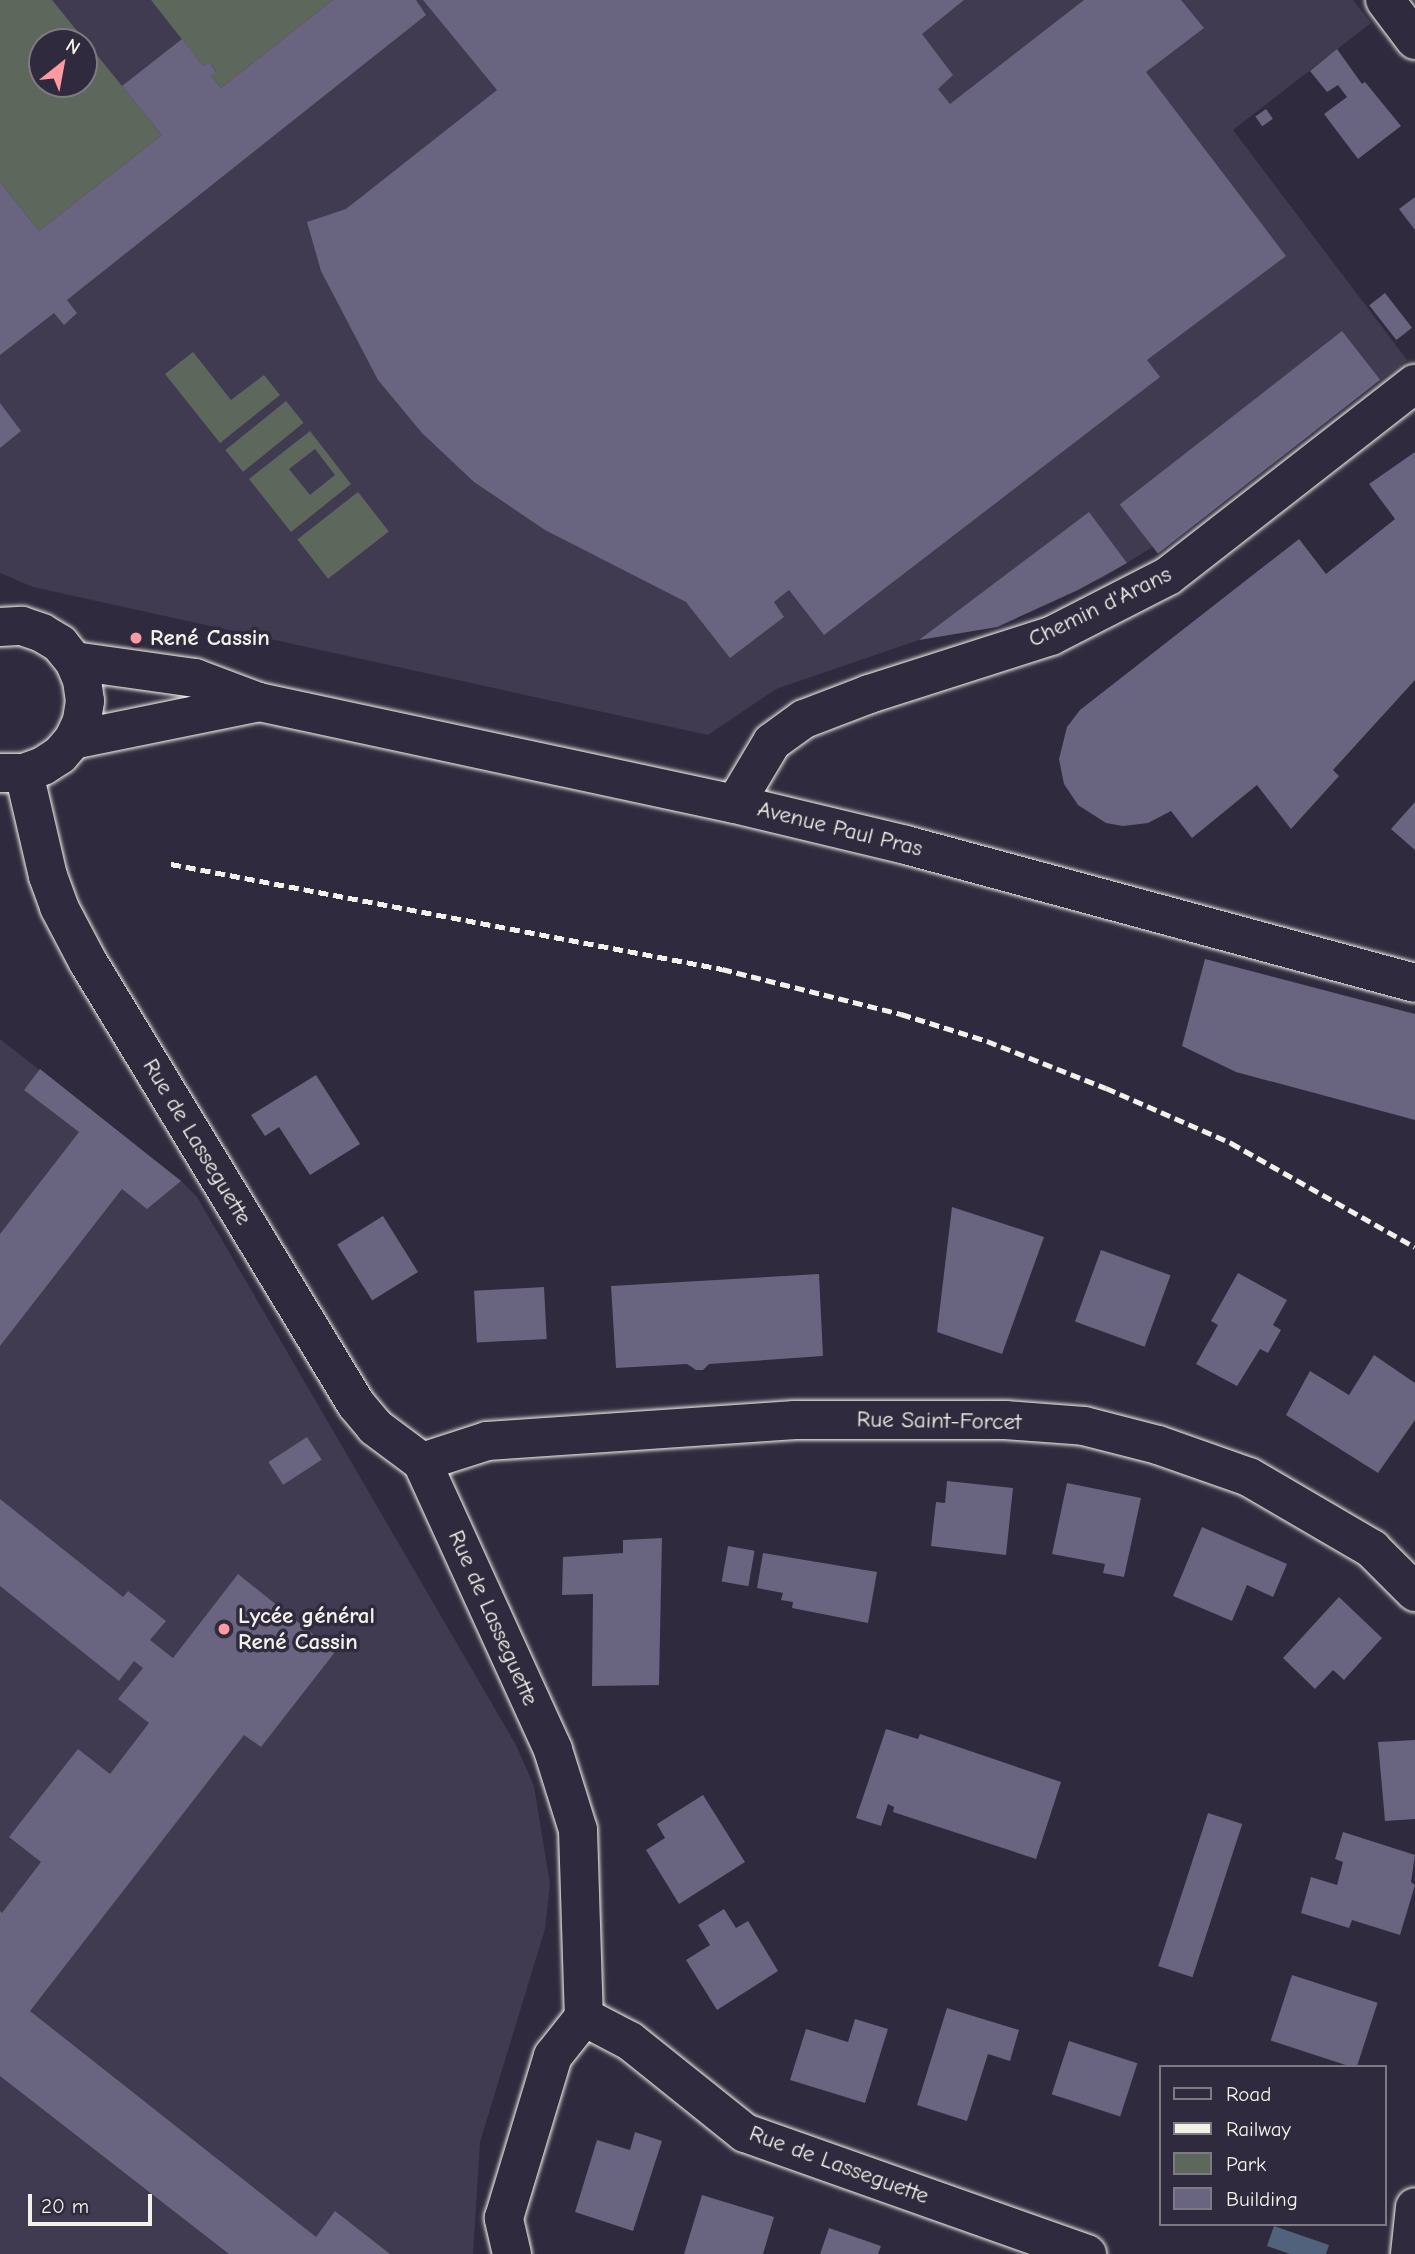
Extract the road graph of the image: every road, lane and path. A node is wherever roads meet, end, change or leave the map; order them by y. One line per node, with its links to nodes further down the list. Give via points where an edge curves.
1 (1385, 0): 2 (street)
2 (1415, 40)
3 (1415, 384): 9 (street, Chemin d'Arans, via 1168,576 1051,636 804,719 772,742)
4 (0, 627): 5 (street, via 22,626 42,633 60,644)
5 (74, 661): 6 (street, Avenue Paul Pras, via 195,678); 7 (street, via 85,701)
6 (258, 702): 7 (street, Avenue Paul Pras); 9 (street, Avenue Paul Pras)
7 (73, 740): 8 (street, via 43,766)
8 (12, 773): 11 (street, Rue de Lasseguette, via 59,907 89,962 356,1404 375,1427)
9 (735, 804): 10 (street, Avenue Paul Pras, via 906,845)
10 (1415, 983)
11 (422, 1462): 12 (street, Rue Saint-Forcet, via 487,1441 795,1420 1005,1420 1084,1426 1158,1445 1249,1477 1372,1549); 13 (street, Rue de Lasseguette, via 553,1750 578,1829)
12 (1415, 1592)
13 (584, 2017): 15 (street, via 553,2056 504,2218); 16 (street, Rue de Lasseguette, via 629,2041 745,2133)
14 (1415, 2207): 17 (street)
15 (512, 2254)
16 (1087, 2254)
17 (1410, 2254)

